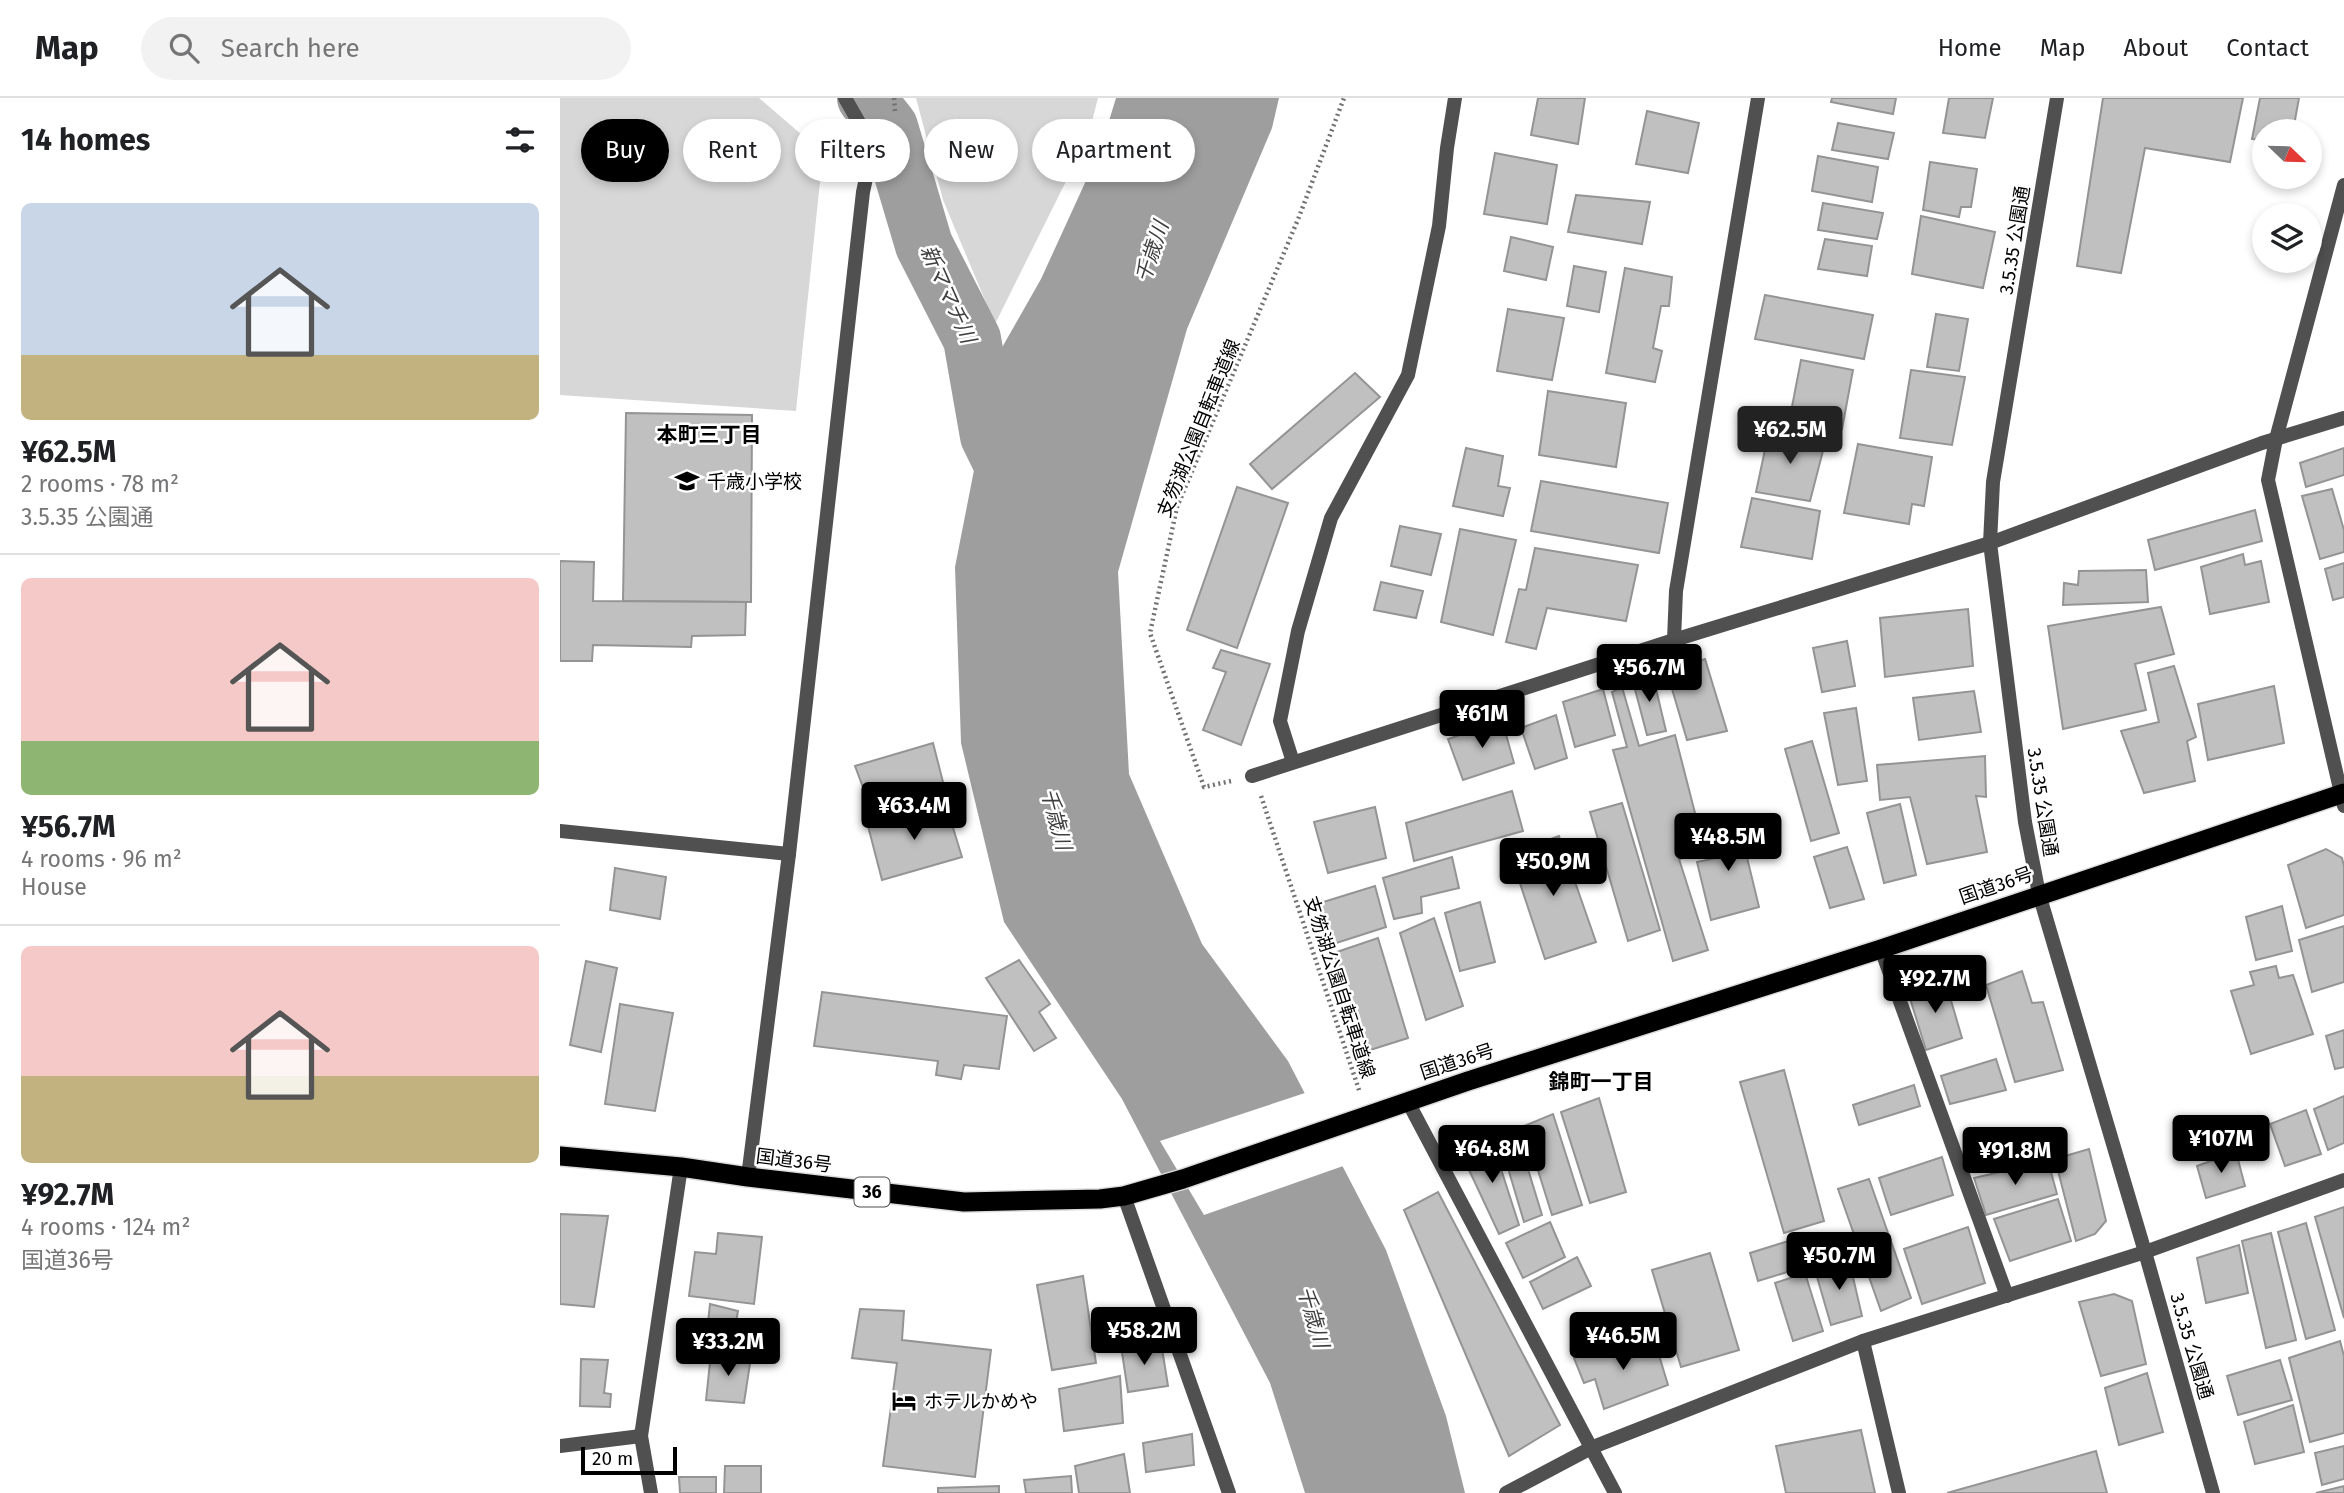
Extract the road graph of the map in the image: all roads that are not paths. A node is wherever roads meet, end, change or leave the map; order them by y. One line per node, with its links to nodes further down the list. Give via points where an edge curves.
1 (845, 98): 14 (street, via 873,147 863,192)
2 (1455, 98): 10 (street, via 1439,226 1408,375 1331,518 1298,631 1280,721)
3 (1758, 98): 9 (street, via 1676,591)
4 (2057, 98): 8 (street, 3.5.35 公園通, via 1993,482)
5 (2344, 185): 7 (street)
6 (2344, 418): 7 (street)
7 (2276, 439): 8 (street); 12 (street, via 2268,480)
8 (1990, 543): 9 (street); 15 (street, 3.5.35 公園通, via 2025,822)
9 (1674, 640): 10 (street)
10 (1293, 762): 11 (street)
11 (1252, 776)
12 (2343, 798): 15 (highway, 国道36号 / 36)
13 (560, 831): 14 (street)
14 (789, 855): 20 (street)
15 (2039, 894): 16 (highway, 国道36号 / 36); 23 (street, 3.5.35 公園通)
16 (1881, 948): 17 (highway, 国道36号 / 36); 24 (street)
17 (1408, 1102): 22 (highway, 国道36号 / 36); 28 (street)
18 (560, 1156): 19 (highway, 国道36号 / 36)
19 (681, 1167): 20 (highway, 国道36号 / 36); 26 (street)
20 (748, 1177): 22 (highway, 国道36号 / 36, via 964,1202)
21 (2344, 1180): 23 (street)
22 (1124, 1196): 30 (street)
23 (2145, 1252): 24 (street); 34 (street, 3.5.35 公園通)
24 (2007, 1296): 25 (street)
25 (1863, 1341): 28 (street); 33 (street)
26 (641, 1436): 27 (street); 29 (street)
27 (560, 1446)
28 (1593, 1447): 31 (street); 32 (street)
29 (651, 1493)
30 (1229, 1493)
31 (1506, 1493)
32 (1615, 1493)
33 (1899, 1493)
34 (2213, 1493)

